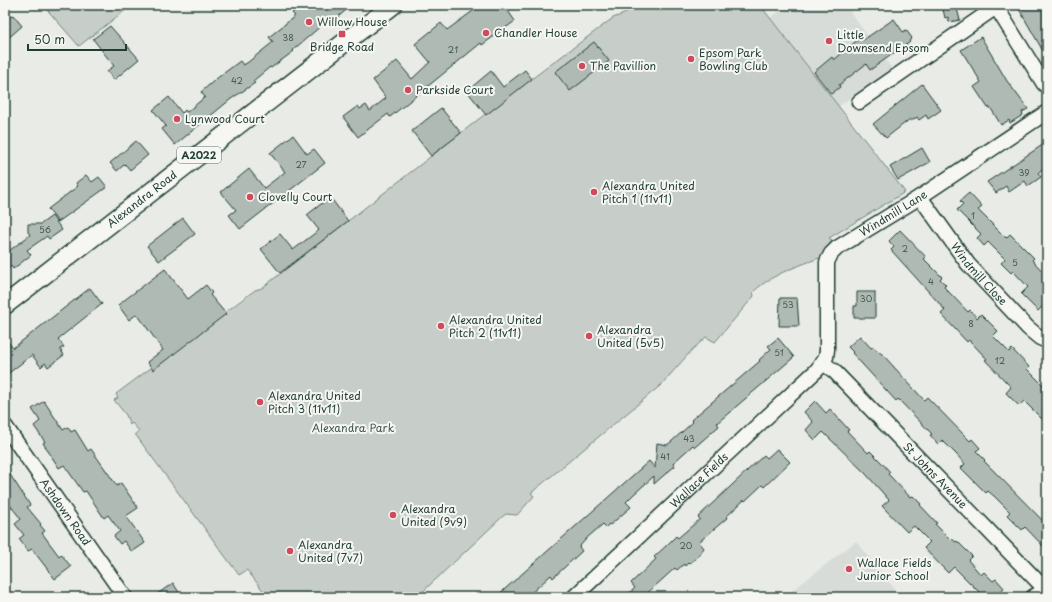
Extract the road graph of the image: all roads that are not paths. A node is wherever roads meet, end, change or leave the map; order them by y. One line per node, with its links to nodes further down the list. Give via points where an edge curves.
1 (393, 5): 7 (main road, Alexandra Road / A2022)
2 (995, 6): 3 (street); 4 (street)
3 (1044, 84)
4 (859, 102)
5 (1047, 112): 6 (street, Windmill Lane)
6 (920, 197): 8 (street, Windmill Close, via 968,264 1028,328); 9 (street, Windmill Lane, via 843,243 830,254 827,262 827,350)
7 (5, 304)
8 (1047, 341)
9 (823, 363): 11 (street, St Johns Avenue, via 834,371); 13 (street, Wallace Fields)
10 (5, 426): 12 (street, Ashdown Road)
11 (1046, 590): 14 (street)
12 (125, 597)
13 (574, 597)
14 (1033, 597)

